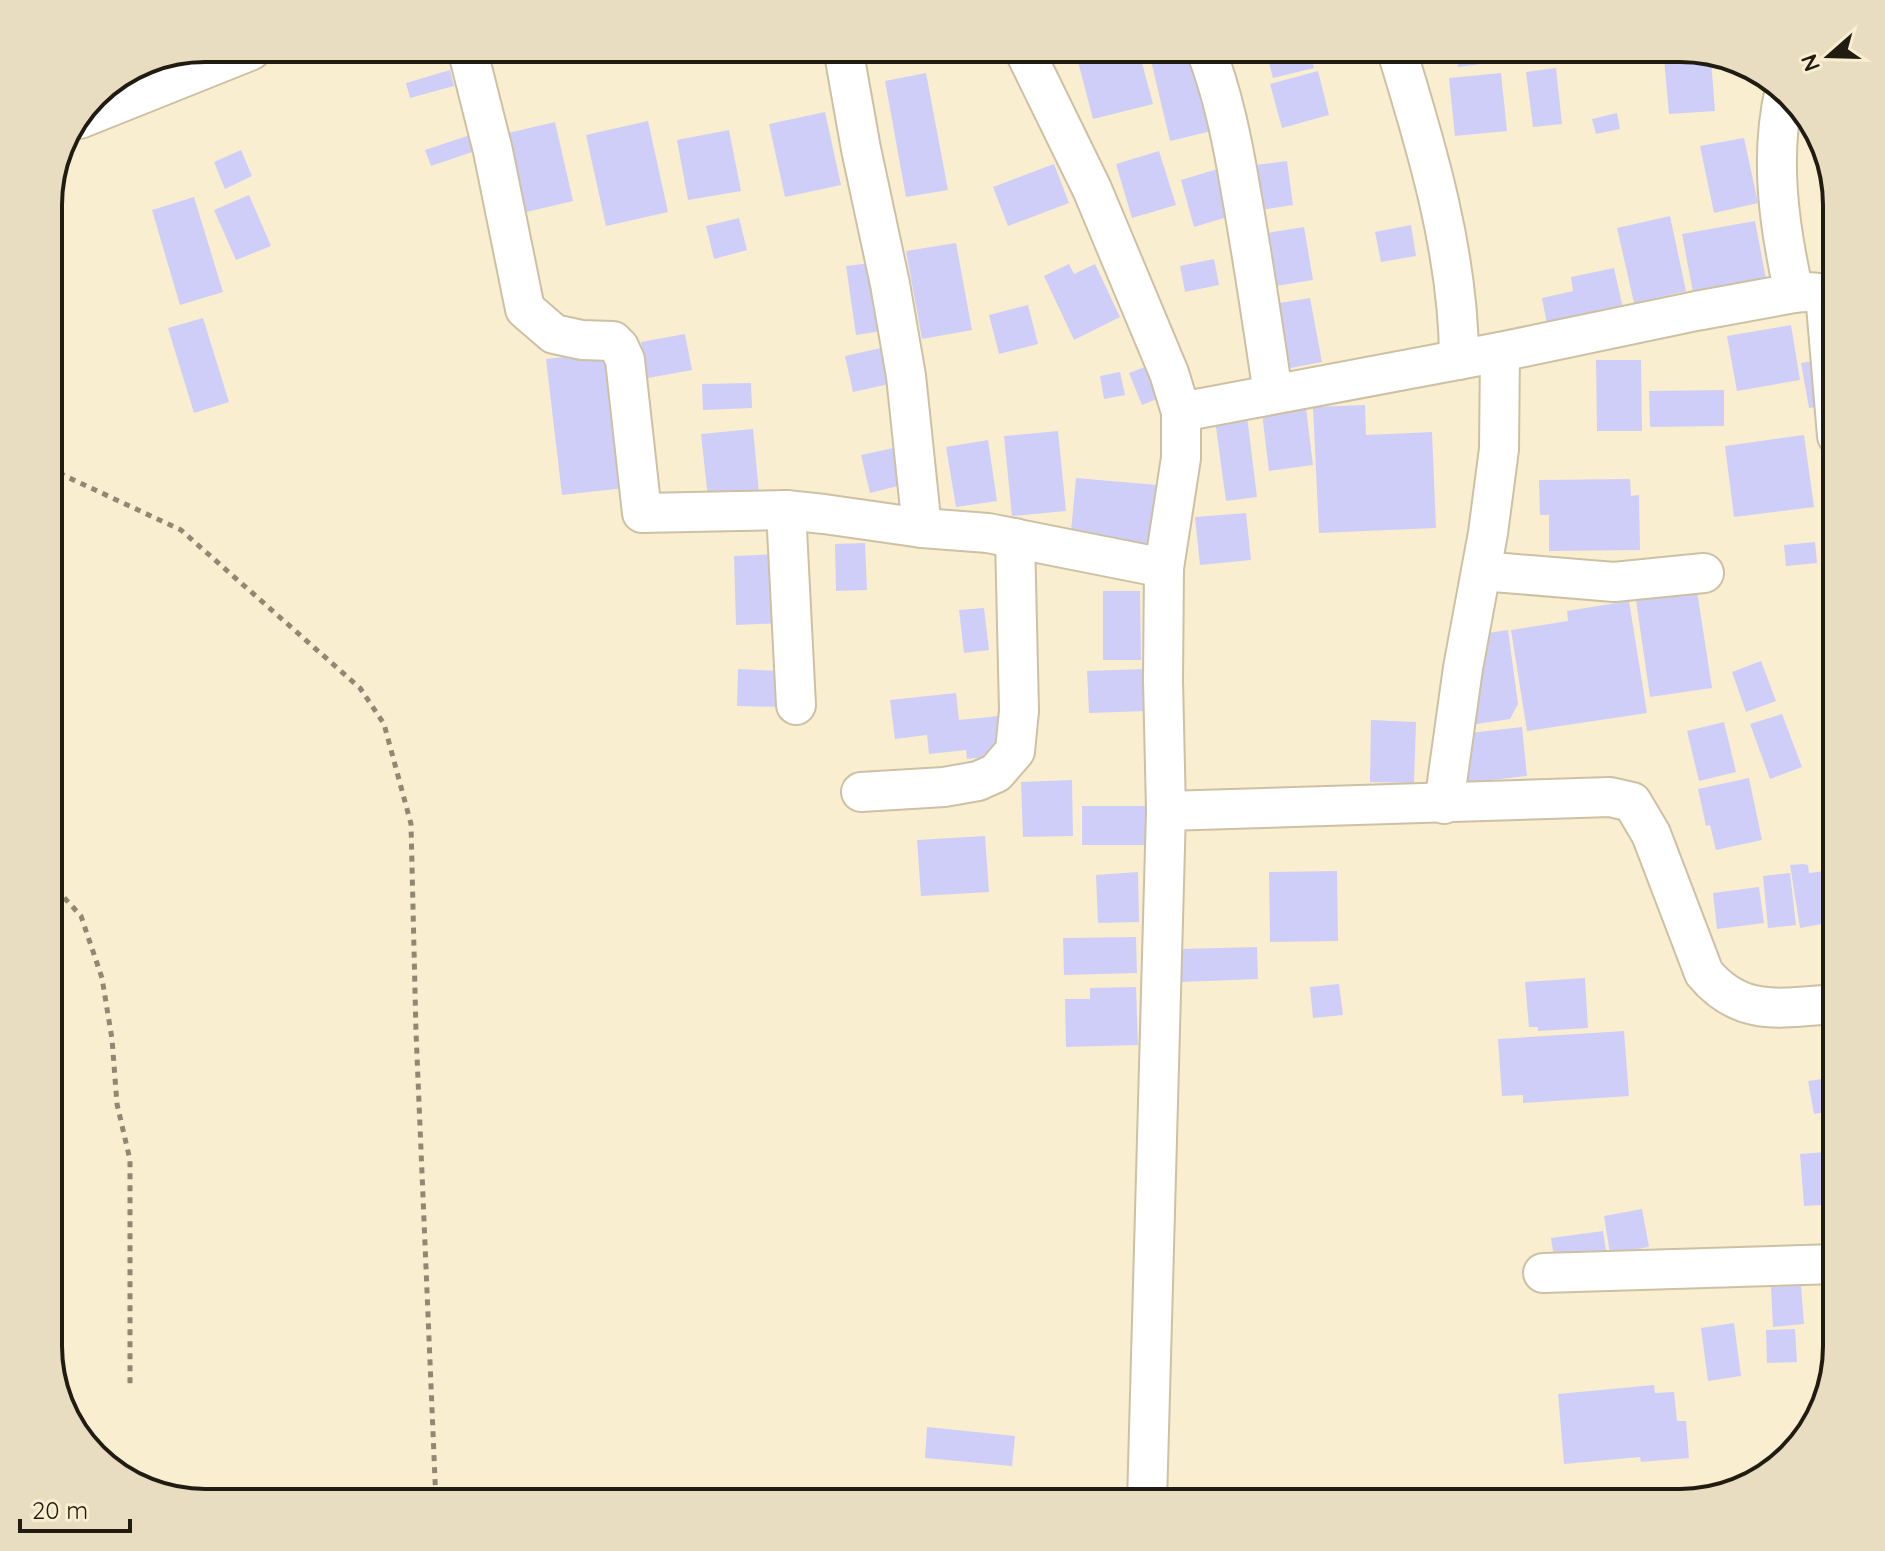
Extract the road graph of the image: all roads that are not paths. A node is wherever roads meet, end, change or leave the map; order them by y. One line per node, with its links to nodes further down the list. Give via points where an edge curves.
1 (214, 62): 8 (main road)
2 (471, 62): 15 (street, via 525,309 554,334 613,341 625,360 642,513)
3 (845, 62): 16 (street, via 906,376)
4 (1030, 62): 14 (street, via 1092,189)
5 (1211, 62): 13 (street, via 1234,149)
6 (1400, 62): 12 (street, via 1436,191 1459,314)
7 (1782, 105): 9 (street, via 1777,186)
8 (101, 107)
9 (1818, 295): 10 (street); 11 (street, via 1696,311)
10 (1823, 332)
11 (1500, 352): 12 (street); 19 (street, via 1499,449)
12 (1459, 360): 13 (street)
13 (1273, 394): 14 (street)
14 (1181, 412): 18 (street, via 1181,458)
15 (786, 510): 16 (street); 21 (street)
16 (922, 528): 17 (street)
17 (1015, 538): 18 (street); 22 (street, via 1015,751 996,773 978,781)
18 (1164, 568): 24 (street)
19 (1481, 571): 20 (street, via 1614,582); 23 (street)
20 (1704, 573)
21 (796, 705)
22 (861, 792)
23 (1444, 804): 24 (street); 25 (street, via 1610,797 1632,802 1651,834 1704,973 1718,990 1738,1002 1766,1007)
24 (1166, 811): 28 (street)
25 (1823, 1005)
26 (1823, 1264): 27 (street)
27 (1543, 1273)
28 (1147, 1489)

